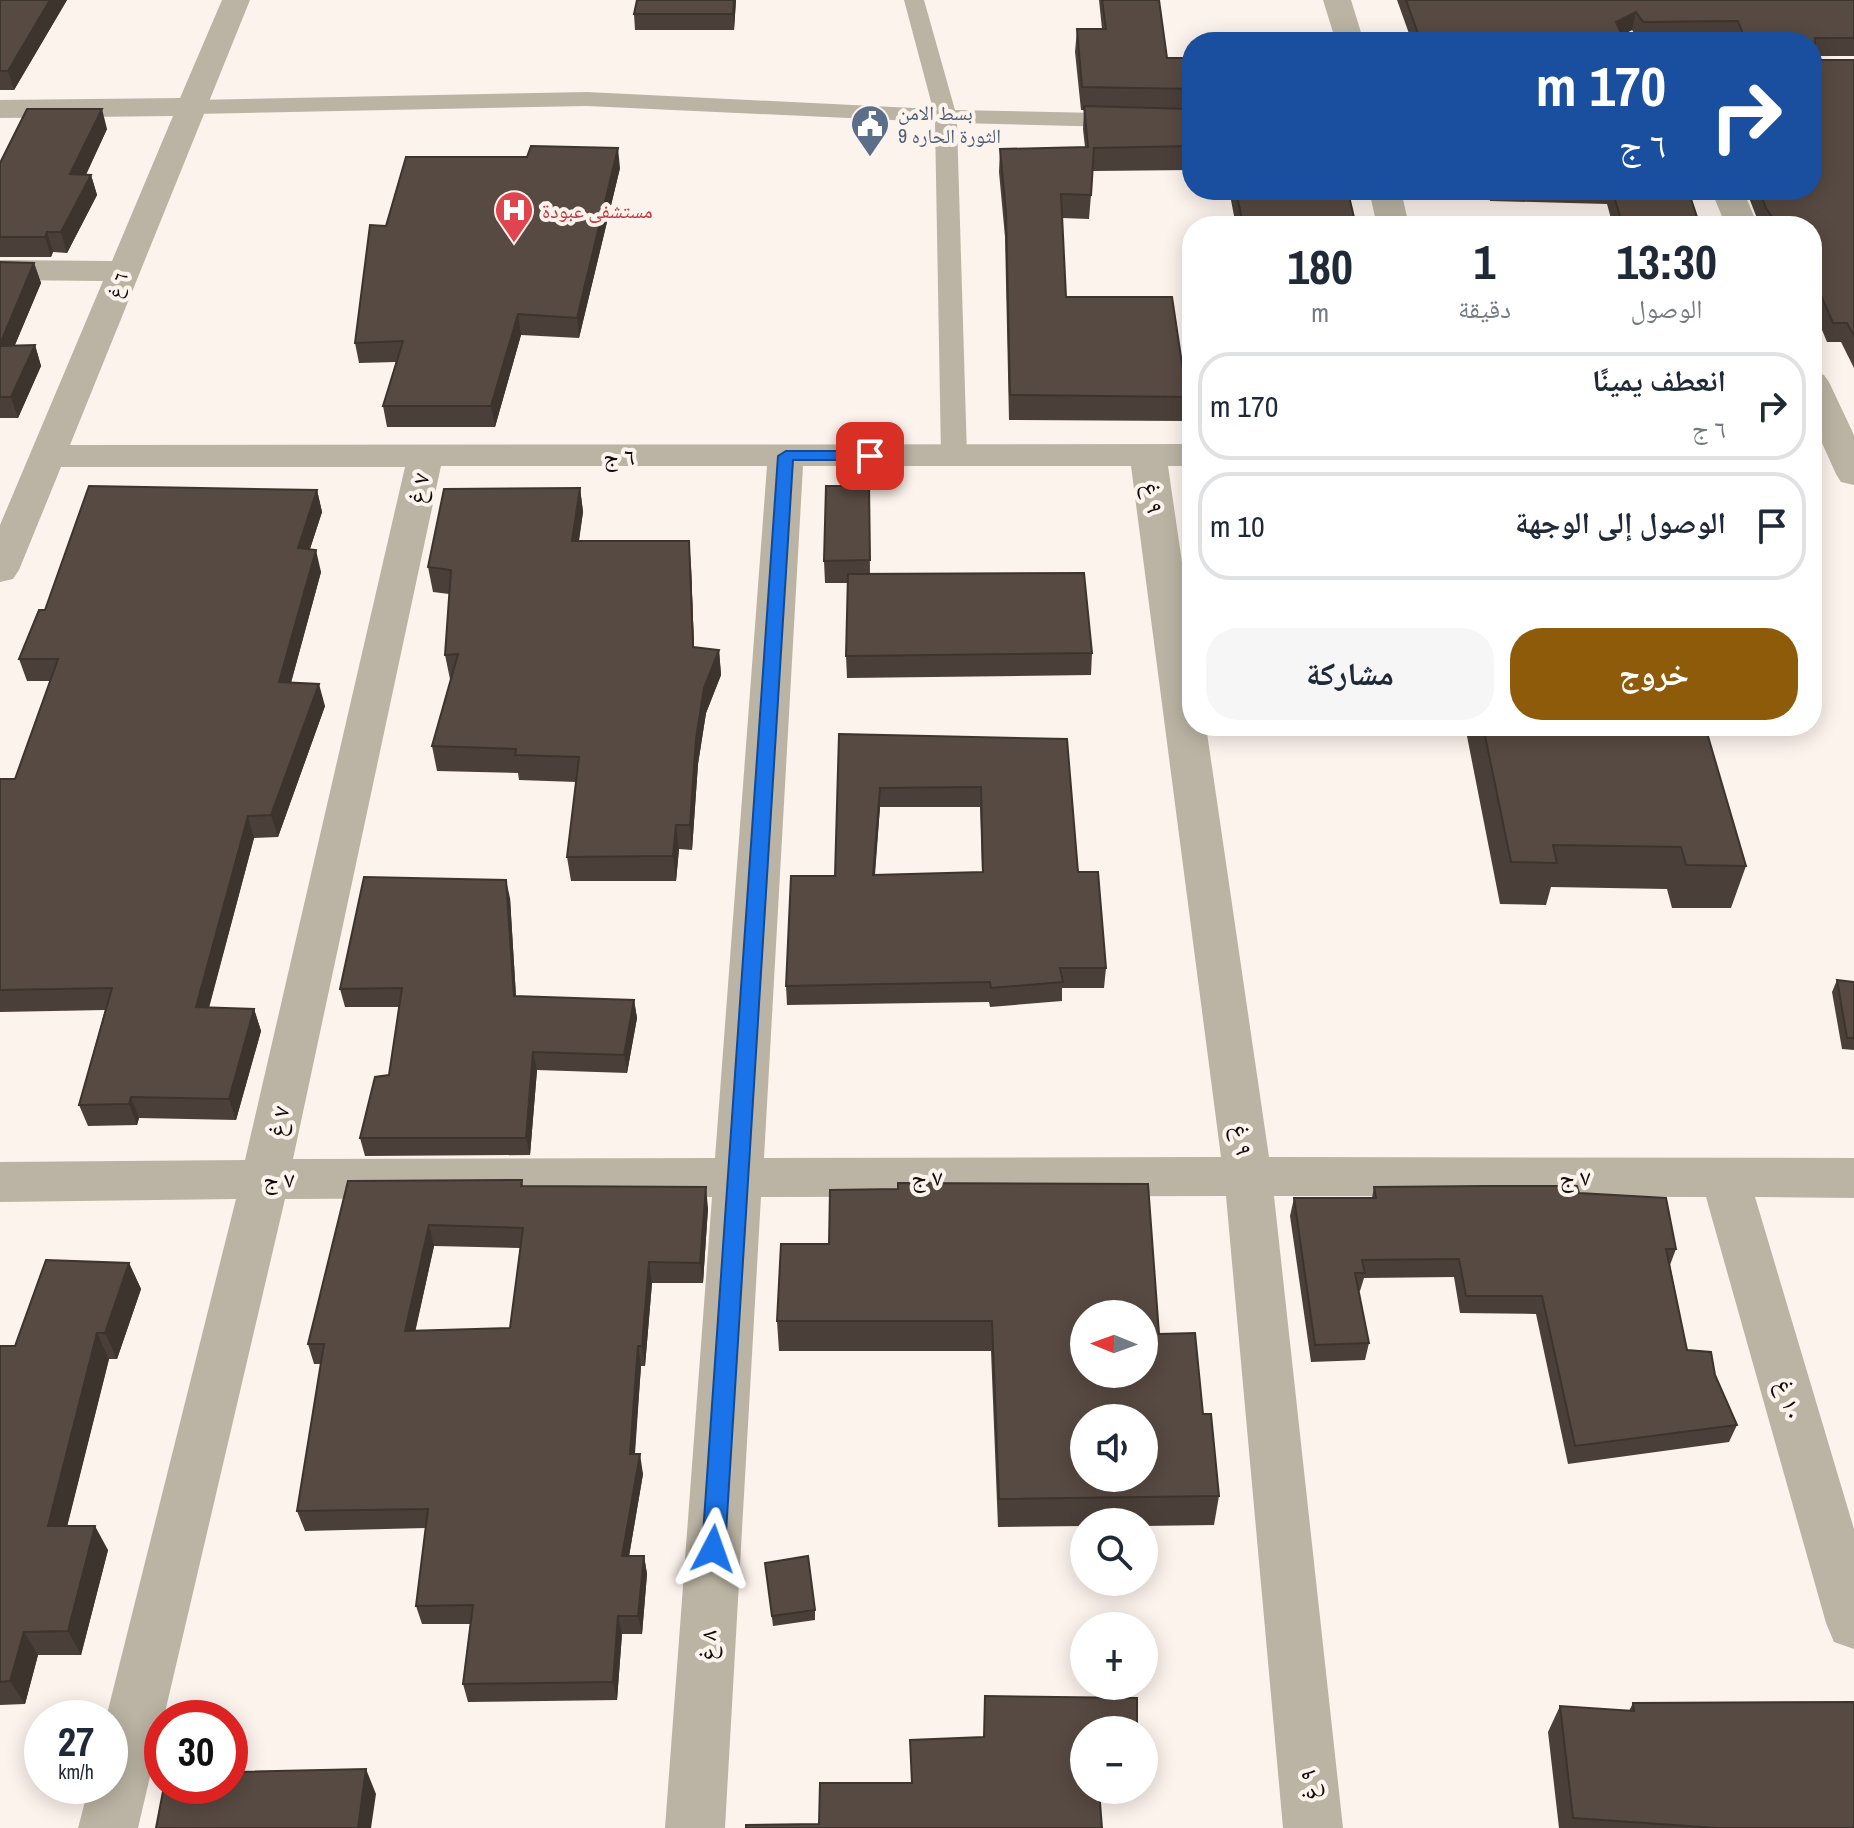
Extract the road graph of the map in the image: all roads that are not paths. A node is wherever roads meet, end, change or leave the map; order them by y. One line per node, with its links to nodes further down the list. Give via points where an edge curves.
1 (236, 0): 5 (street, ٦ غ)
2 (914, 0): 7 (lane)
3 (1337, 0): 4 (street)
4 (1347, 32)
5 (195, 107): 6 (street); 7 (lane, via 587,99); 10 (street, ٦ غ)
6 (0, 109)
7 (946, 116): 8 (lane); 15 (lane)
8 (1182, 122)
9 (0, 270): 10 (street)
10 (122, 271): 13 (street, ٦ غ)
11 (1822, 409): 17 (street)
12 (1170, 455): 15 (street, ٦ ج); 18 (street, ٩ غ)
13 (47, 456): 16 (street, ٦ ج); 19 (street, ٦ غ)
14 (786, 456): 15 (street, ٦ ج); 16 (street, ٦ ج); 23 (street, ٨ غ)
15 (954, 456)
16 (425, 457): 25 (street, ٧ غ)
17 (1841, 459)
18 (1182, 566)
19 (0, 570)
20 (1200, 736): 21 (street, ٩ غ)
21 (1248, 1176): 22 (street, ٧ ج); 23 (street, ٧ ج); 30 (street, ٩ غ)
22 (1725, 1177): 24 (street, ٧ ج); 27 (street, ١٠ غ)
23 (738, 1178): 25 (street, ٧ ج); 29 (street, ٨ غ)
24 (1854, 1178)
25 (265, 1179): 26 (street, ٧ ج); 28 (street, ٧ غ)
26 (0, 1182)
27 (1854, 1623)
28 (108, 1828)
29 (695, 1828)
30 (1313, 1828)

